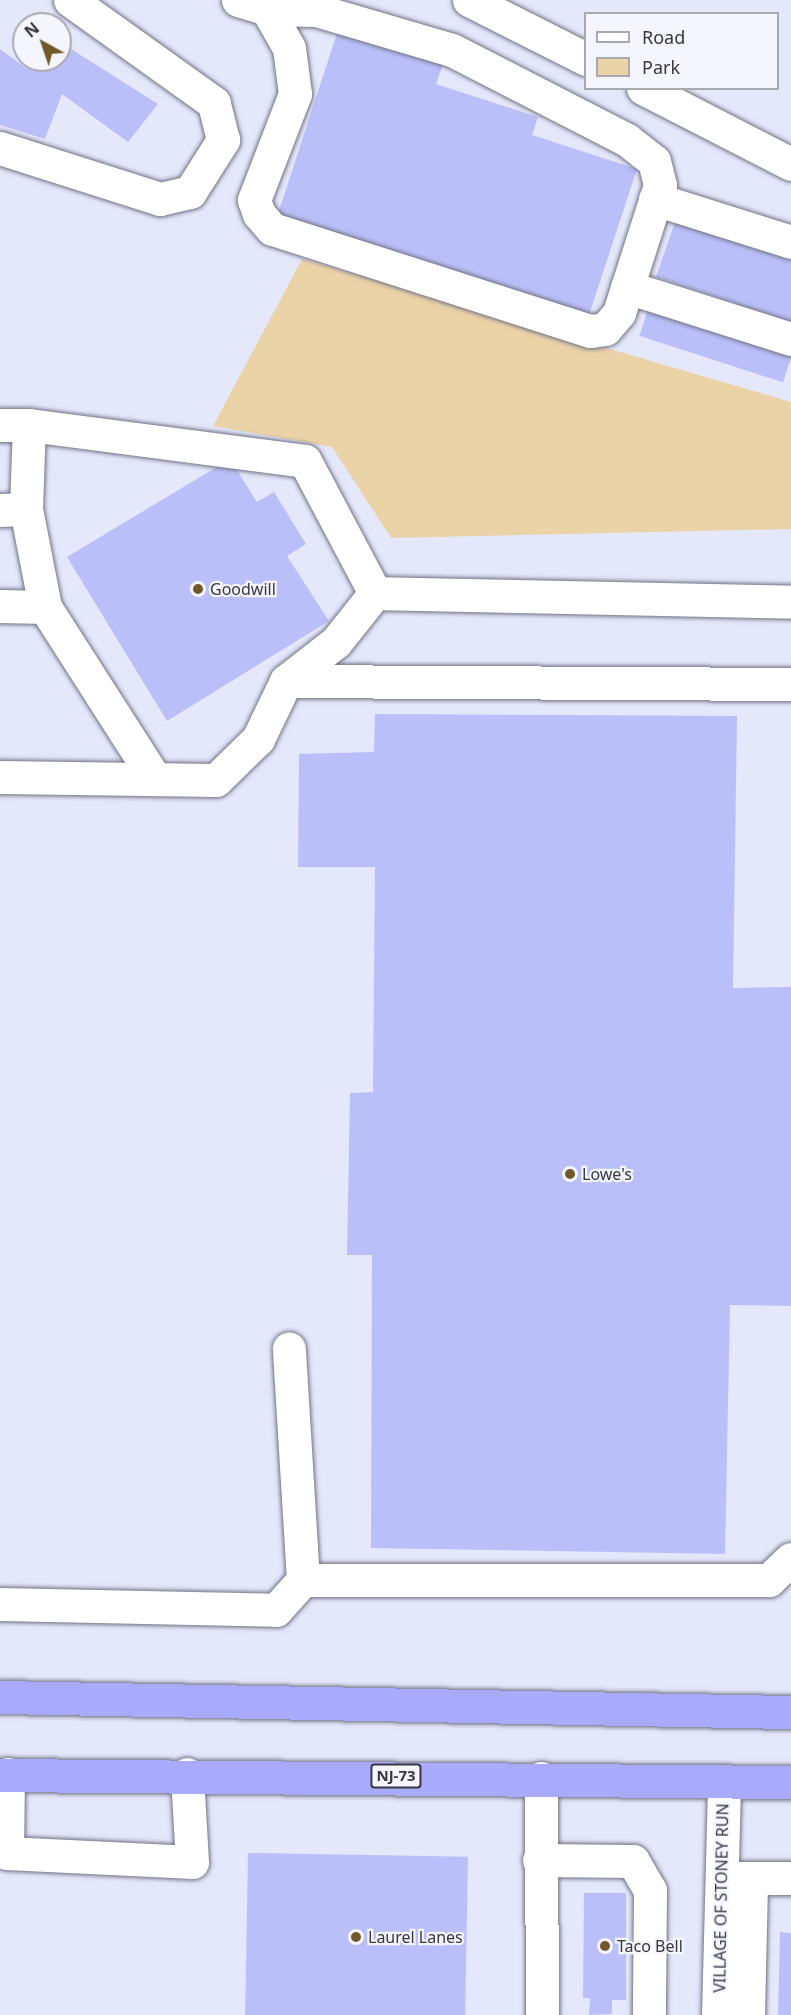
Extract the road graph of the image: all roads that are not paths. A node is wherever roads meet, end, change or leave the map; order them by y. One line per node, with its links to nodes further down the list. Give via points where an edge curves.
1 (70, 0): 6 (street, via 214,103 223,140 190,192 160,199)
2 (469, 0): 4 (street)
3 (252, 4): 8 (street, via 316,10 452,50 627,140 654,161 660,185); 10 (street, via 289,48 295,94 254,200 259,214 272,229 590,331 606,329 619,313)
4 (584, 58)
5 (647, 90): 7 (street)
6 (0, 148)
7 (791, 164)
8 (655, 199): 9 (street); 10 (street)
9 (791, 242)
10 (627, 287): 11 (street)
11 (791, 339)
12 (14, 425): 13 (street); 14 (street, via 305,461)
13 (13, 510): 17 (street)
14 (375, 592): 15 (street); 18 (street, via 336,642)
15 (791, 603)
16 (0, 606): 17 (street)
17 (45, 607): 21 (street)
18 (286, 681): 19 (street); 21 (street, via 258,739 216,780)
19 (791, 684)
20 (0, 777): 21 (street)
21 (156, 779)
22 (289, 1348): 24 (street)
23 (791, 1559): 24 (street, via 769,1580)
24 (303, 1580): 25 (street, via 276,1610)
25 (0, 1604)
26 (0, 1697): 27 (highway)
27 (791, 1712)
28 (187, 1774): 29 (highway, NJ-73); 29 (street, via 192,1862 7,1853); 30 (highway, NJ-73)
29 (4, 1775)
30 (541, 1778): 31 (highway, NJ-73); 33 (street)
31 (724, 1781): 32 (highway, NJ-73); 34 (street, VILLAGE OF STONEY RUN)
32 (791, 1782)
33 (539, 1860): 36 (street); 37 (street, via 633,1860 650,1890)
34 (736, 1878): 35 (street); 38 (street, VILLAGE OF STONEY RUN); 39 (street)
35 (791, 1878)
36 (542, 2015)
37 (649, 2015)
38 (718, 2015)
39 (748, 2015)

